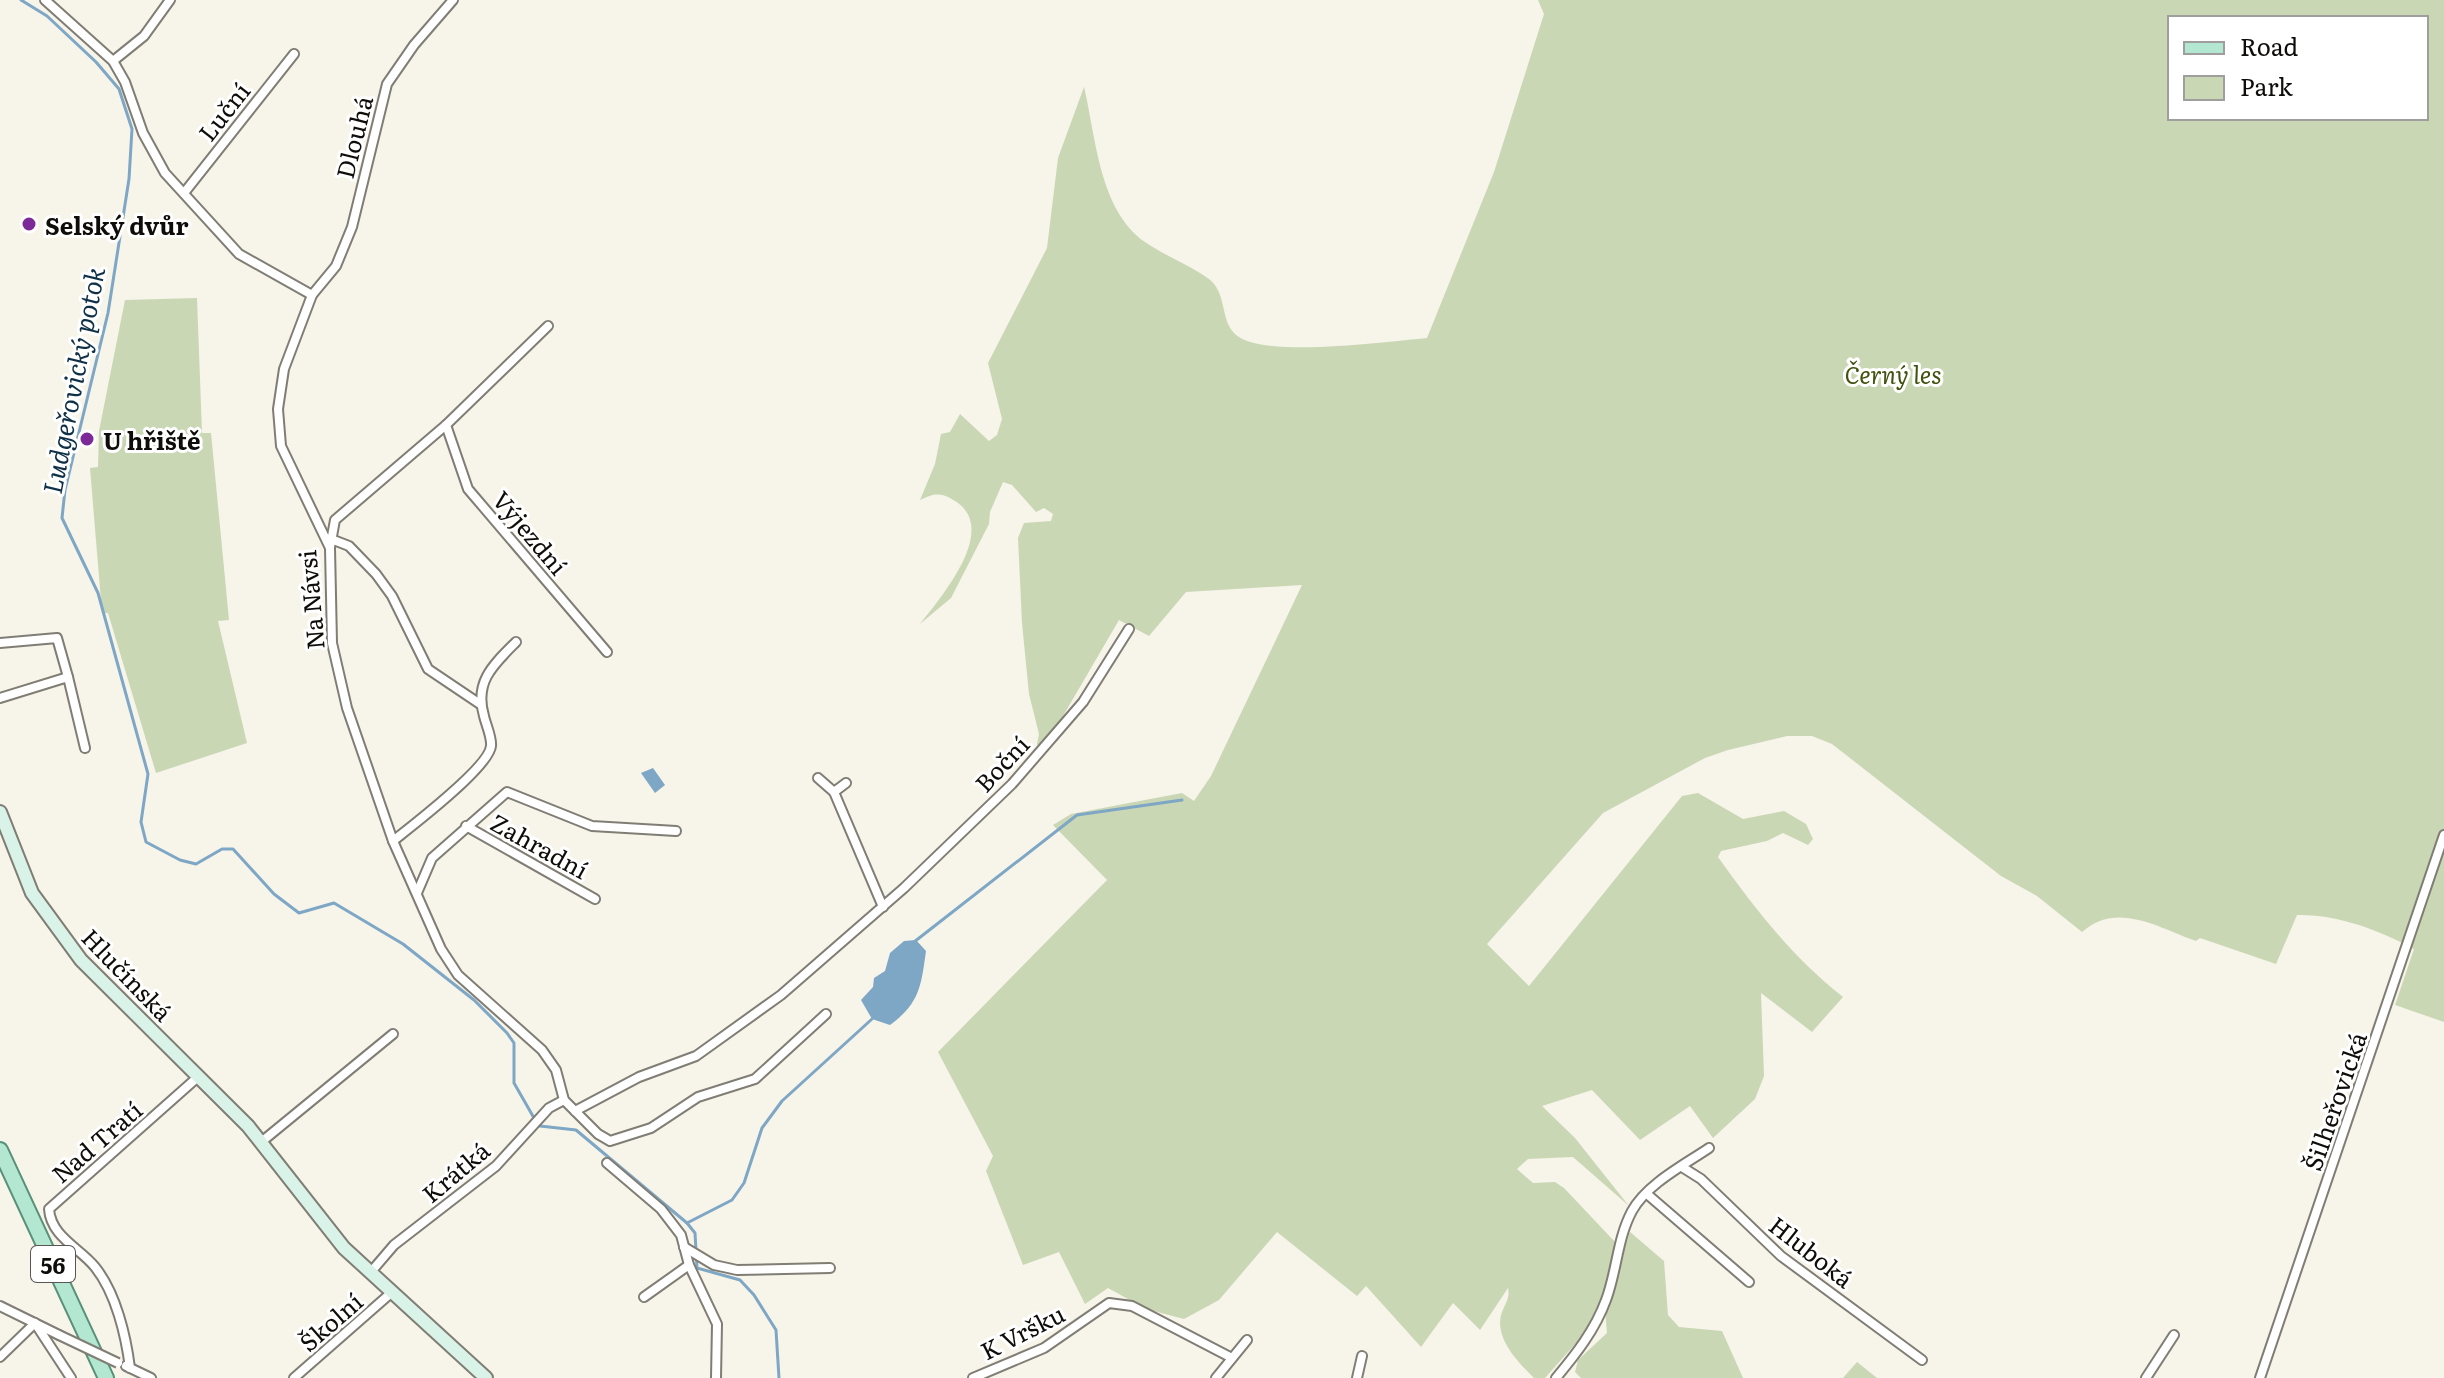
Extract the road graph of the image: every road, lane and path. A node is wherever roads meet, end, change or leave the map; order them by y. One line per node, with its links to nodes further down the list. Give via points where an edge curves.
1 (45, 0): 5 (street)
2 (170, 0): 5 (street, via 144,36)
3 (453, 0): 7 (street, Dlouhá, via 387,84 352,227 336,266)
4 (294, 54): 6 (street, Luční)
5 (113, 61): 6 (street, via 143,133 165,173)
6 (184, 193): 7 (street, via 239,254)
7 (312, 295): 10 (street, Na Návsi, via 284,369 279,431 286,462)
8 (548, 326): 9 (street)
9 (446, 425): 10 (street, via 335,520); 14 (street, Výjezdní, via 468,489)
10 (331, 544): 17 (street, via 349,546 392,596 428,669); 26 (street, Na Návsi, via 332,634 338,669)
11 (1129, 629): 29 (street, Boční, via 1083,702 1012,784)
12 (516, 642): 17 (street, via 485,676)
13 (0, 643): 15 (street, via 57,638)
14 (607, 652)
15 (68, 677): 16 (street); 18 (street)
16 (0, 698)
17 (480, 704): 26 (street, via 492,744 488,756)
18 (85, 748)
19 (818, 778): 21 (street)
20 (846, 783): 21 (street)
21 (834, 792): 29 (street)
22 (0, 812): 32 (street, Hlučínská, via 24,878 59,933)
23 (466, 826): 24 (street, Zahradní, via 507,792 592,826); 27 (street, Zahradní, via 432,858); 28 (street, Zahradní)
24 (676, 831)
25 (2444, 835): 68 (street, Šilheřovická)
26 (393, 841): 27 (street, Na Návsi)
27 (417, 893): 33 (street, Na Návsi, via 458,975 542,1050 556,1070)
28 (595, 899)
29 (883, 907): 34 (street, Boční, via 781,995 696,1056 639,1077)
30 (826, 1014): 34 (street, Na Návsi, via 755,1079 698,1097 651,1128 610,1141)
31 (393, 1034): 35 (street)
32 (199, 1076): 35 (street, Hlučínská); 56 (street, Nad Tratí, via 49,1209 65,1240 100,1275 120,1322)
33 (564, 1100): 34 (street, Na Návsi); 44 (street, Krátká, via 549,1108 477,1184 394,1245)
34 (575, 1111)
35 (260, 1143): 44 (street, Hlučínská)
36 (1709, 1148): 39 (street)
37 (0, 1150): 58 (main road, 56)
38 (607, 1163): 41 (street, via 675,1224)
39 (1682, 1167): 40 (street); 55 (street, Hluboká, via 1781,1256)
40 (1647, 1194): 45 (street); 66 (street, via 1633,1209 1594,1327)
41 (693, 1251): 42 (street); 43 (street, via 714,1265 737,1270)
42 (689, 1265): 47 (street); 62 (street, via 717,1324)
43 (830, 1268)
44 (370, 1273): 46 (street, Hlučínská)
45 (1749, 1282)
46 (391, 1293): 60 (street, Školní); 61 (street, Hlučínská)
47 (644, 1297)
48 (0, 1306): 49 (street)
49 (35, 1323): 53 (street); 56 (street, bridge); 57 (street)
50 (2174, 1335): 67 (street)
51 (1247, 1340): 54 (street)
52 (1362, 1356): 65 (street)
53 (0, 1357)
54 (1232, 1358): 63 (street, K Vršku, via 1132,1306 1109,1303 1044,1348); 64 (street)
55 (1922, 1360)
56 (130, 1368): 59 (street)
57 (71, 1378)
58 (106, 1378)
59 (151, 1378)
60 (294, 1378)
61 (486, 1378)
62 (716, 1378)
63 (973, 1378)
64 (1216, 1378)
65 (1357, 1378)
66 (1556, 1378)
67 (2146, 1378)
68 (2260, 1378)

